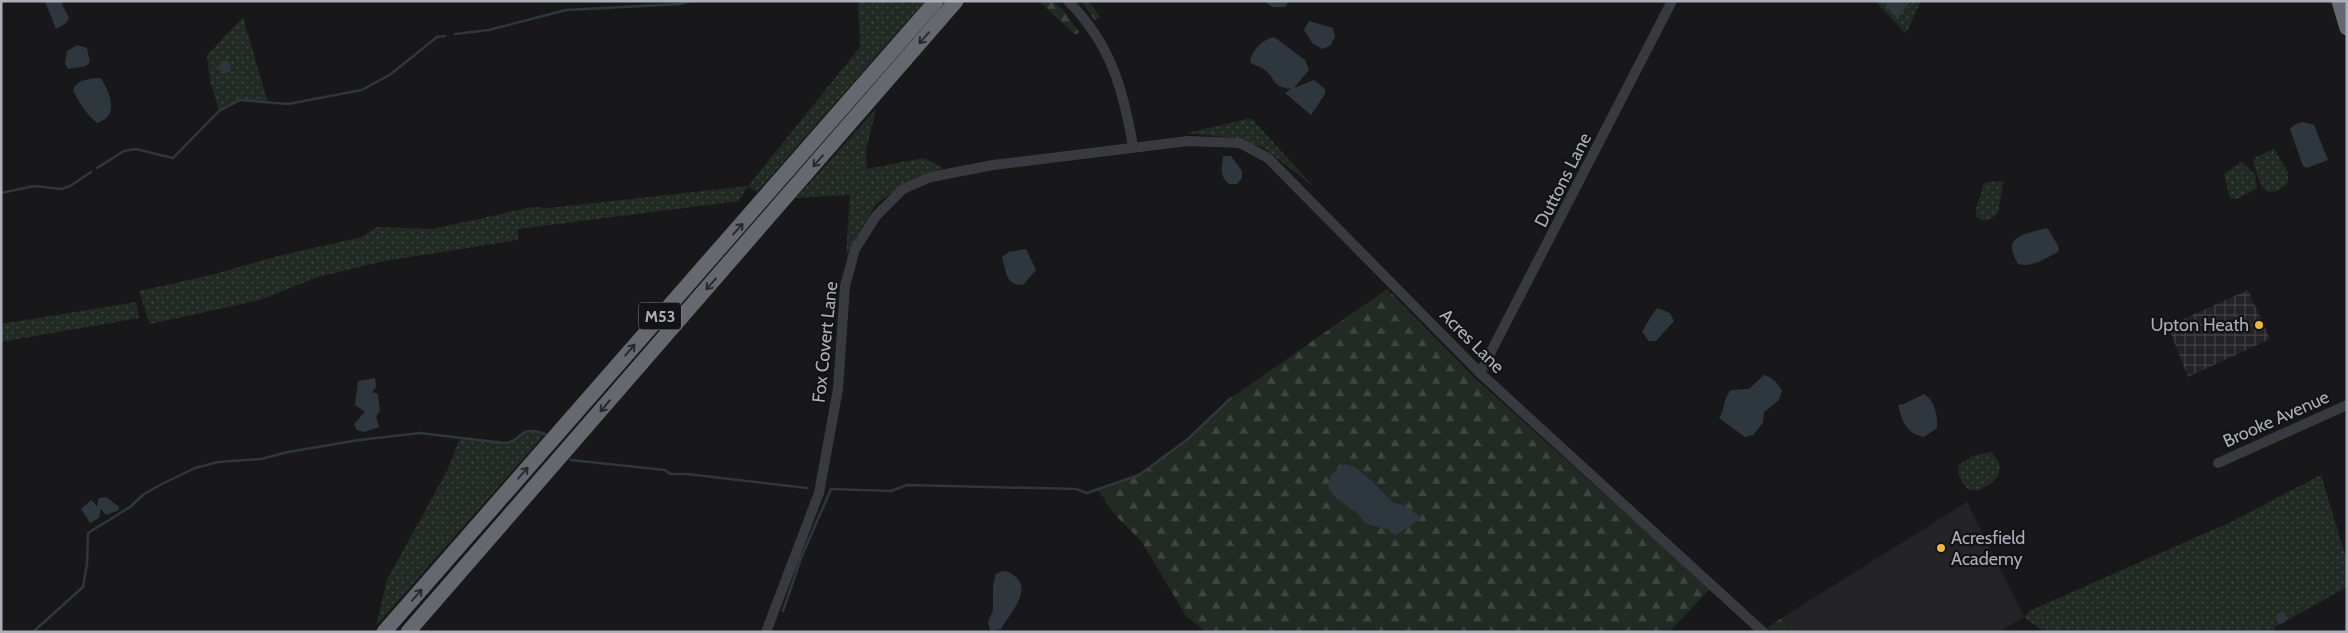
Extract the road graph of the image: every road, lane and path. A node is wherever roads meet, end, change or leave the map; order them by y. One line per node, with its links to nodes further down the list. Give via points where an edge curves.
1 (936, 1): 11 (highway, M53, one-way to 1)
2 (956, 1): 12 (highway, M53, one-way to 12)
3 (1068, 1): 7 (street, via 1111,59 1126,104)
4 (1672, 1): 8 (street, Duttons Lane)
5 (2339, 1): 6 (highway)
6 (2347, 28)
7 (1133, 146): 8 (street, Acres Lane, via 1188,141 1240,143 1268,158); 13 (street, Fox Covert Lane, via 931,177 903,189 876,216 855,249 845,286 838,389 818,494)
8 (1480, 373): 14 (street, Acres Lane)
9 (2347, 406): 10 (street, Brooke Avenue)
10 (2218, 463)
11 (384, 632)
12 (408, 632)
13 (766, 632)
14 (1763, 632)

